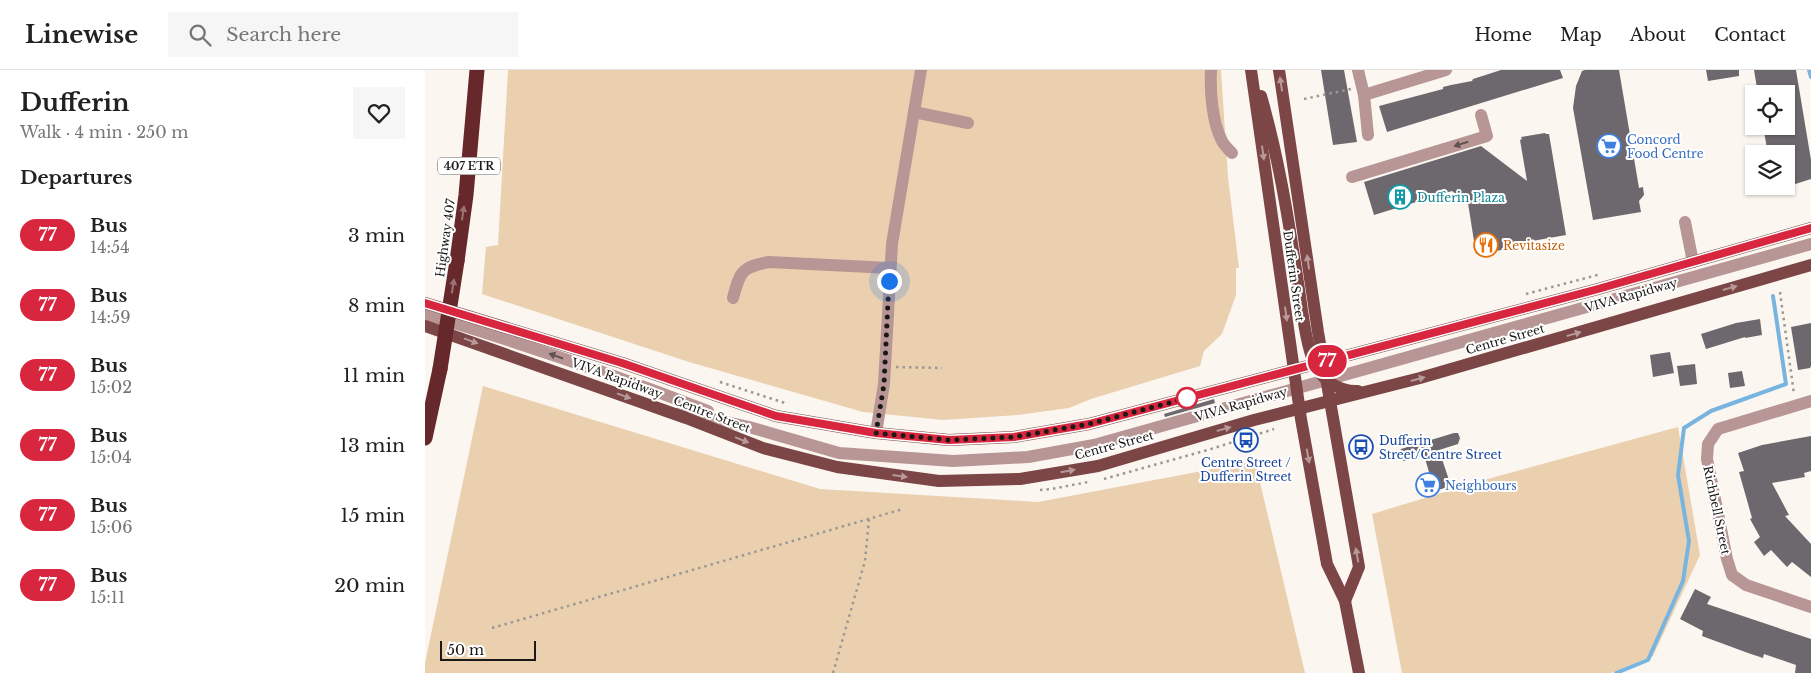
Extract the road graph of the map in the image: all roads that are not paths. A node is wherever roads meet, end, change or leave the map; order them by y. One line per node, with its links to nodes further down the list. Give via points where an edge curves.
1 (477, 70): 36 (highway, Highway 407 / 407 ETR, one-way to 1, bridge, via 457,261)
2 (921, 70): 9 (street)
3 (1211, 70): 13 (street, via 1213,112 1222,141)
4 (1253, 70): 25 (main road, via 1267,118 1307,335); 26 (main road, Dufferin Street, one-way to 26)
5 (1279, 70): 25 (main road, Dufferin Street, one-way to 5)
6 (1358, 70): 8 (street)
7 (1446, 70): 8 (street)
8 (1363, 91): 12 (street)
9 (914, 112): 11 (street); 20 (street)
10 (1481, 115): 14 (street, one-way to 14, via 1487,136)
11 (968, 122)
12 (1368, 135)
13 (1232, 153)
14 (1352, 177)
15 (1685, 222): 18 (street)
16 (1811, 228): 18 (main road, Centre Street)
17 (1811, 244): 27 (street, VIVA Rapidway)
18 (1693, 262): 25 (main road, Centre Street)
19 (1811, 265): 29 (main road, Centre Street, one-way to 19)
20 (890, 268): 21 (street, via 769,262 751,265 737,281); 35 (street, via 884,384)
21 (733, 298)
22 (425, 303): 35 (main road, Centre Street, via 622,363 776,416)
23 (425, 314): 34 (street, VIVA Rapidway, one-way to 23, via 637,384)
24 (425, 326): 32 (main road, Centre Street, one-way to 32)
25 (1319, 363): 26 (main road, Centre Street); 27 (main road, Dufferin Street)
26 (1294, 369): 28 (main road, Dufferin Street); 35 (main road, Centre Street, via 1089,424 1014,437 949,440)
27 (1326, 380): 28 (street, VIVA Rapidway); 29 (main road, via 1337,388); 30 (main road, Dufferin Street)
28 (1297, 388): 33 (main road, Dufferin Street); 34 (street, VIVA Rapidway, via 1094,445 1028,457 953,461 839,453)
29 (1370, 391): 30 (main road, Centre Street)
30 (1330, 400): 33 (main road, Centre Street); 37 (main road, Dufferin Street, one-way to 30, via 1359,566)
31 (1811, 400): 38 (street, Richbell Street, via 1719,429 1708,444 1707,459 1733,576 1746,585)
32 (647, 404): 33 (main road, Centre Street, one-way to 33, via 763,448 837,467 939,481 1019,479 1098,466); 34 (street, VIVA Rapidway)
33 (1300, 408): 37 (main road, Dufferin Street, one-way to 37, via 1327,564)
34 (749, 428)
35 (876, 433)
36 (425, 438)
37 (1345, 601): 39 (main road, Dufferin Street)
38 (1811, 607)
39 (1359, 673)

